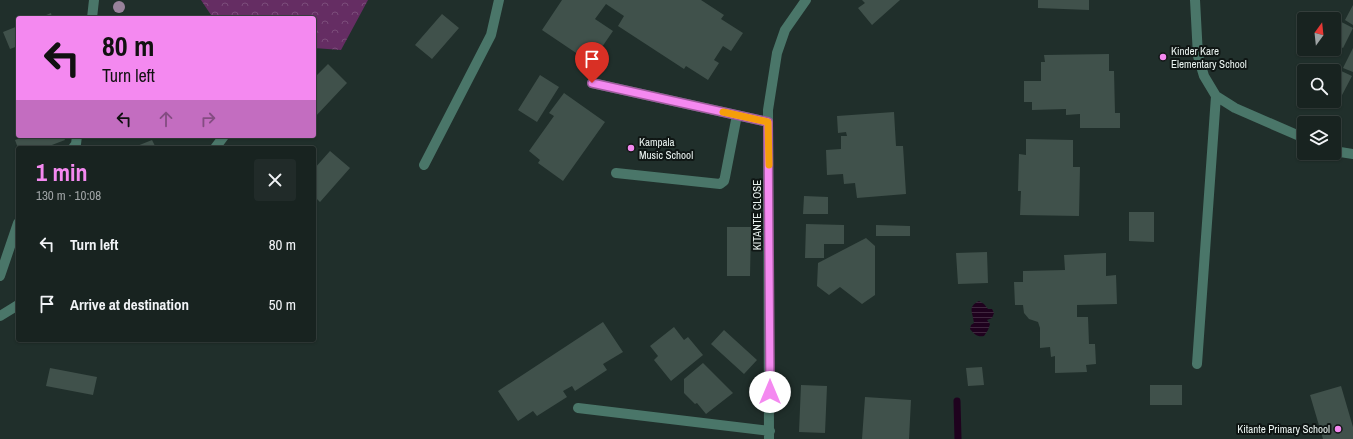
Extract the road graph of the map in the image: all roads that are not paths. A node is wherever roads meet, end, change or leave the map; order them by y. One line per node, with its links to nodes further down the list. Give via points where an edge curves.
1 (94, 0): 5 (street)
2 (499, 0): 13 (street, via 492,35)
3 (806, 0): 9 (street, KITANTE CLOSE, via 785,30 777,53)
4 (1195, 0): 7 (street, via 1198,56 1204,76)
5 (92, 16)
6 (592, 83): 8 (street)
7 (1216, 96): 10 (street, via 1235,108); 19 (street)
8 (736, 115): 9 (street); 14 (street, via 724,182 720,184)
9 (768, 122): 21 (street, KITANTE CLOSE)
10 (1297, 135)
11 (1341, 152): 12 (street)
12 (1353, 154)
13 (424, 165)
14 (616, 173)
15 (16, 230): 16 (street)
16 (0, 276)
17 (16, 306): 18 (street)
18 (0, 316)
19 (1197, 364)
20 (578, 408): 21 (street)
21 (770, 435)

